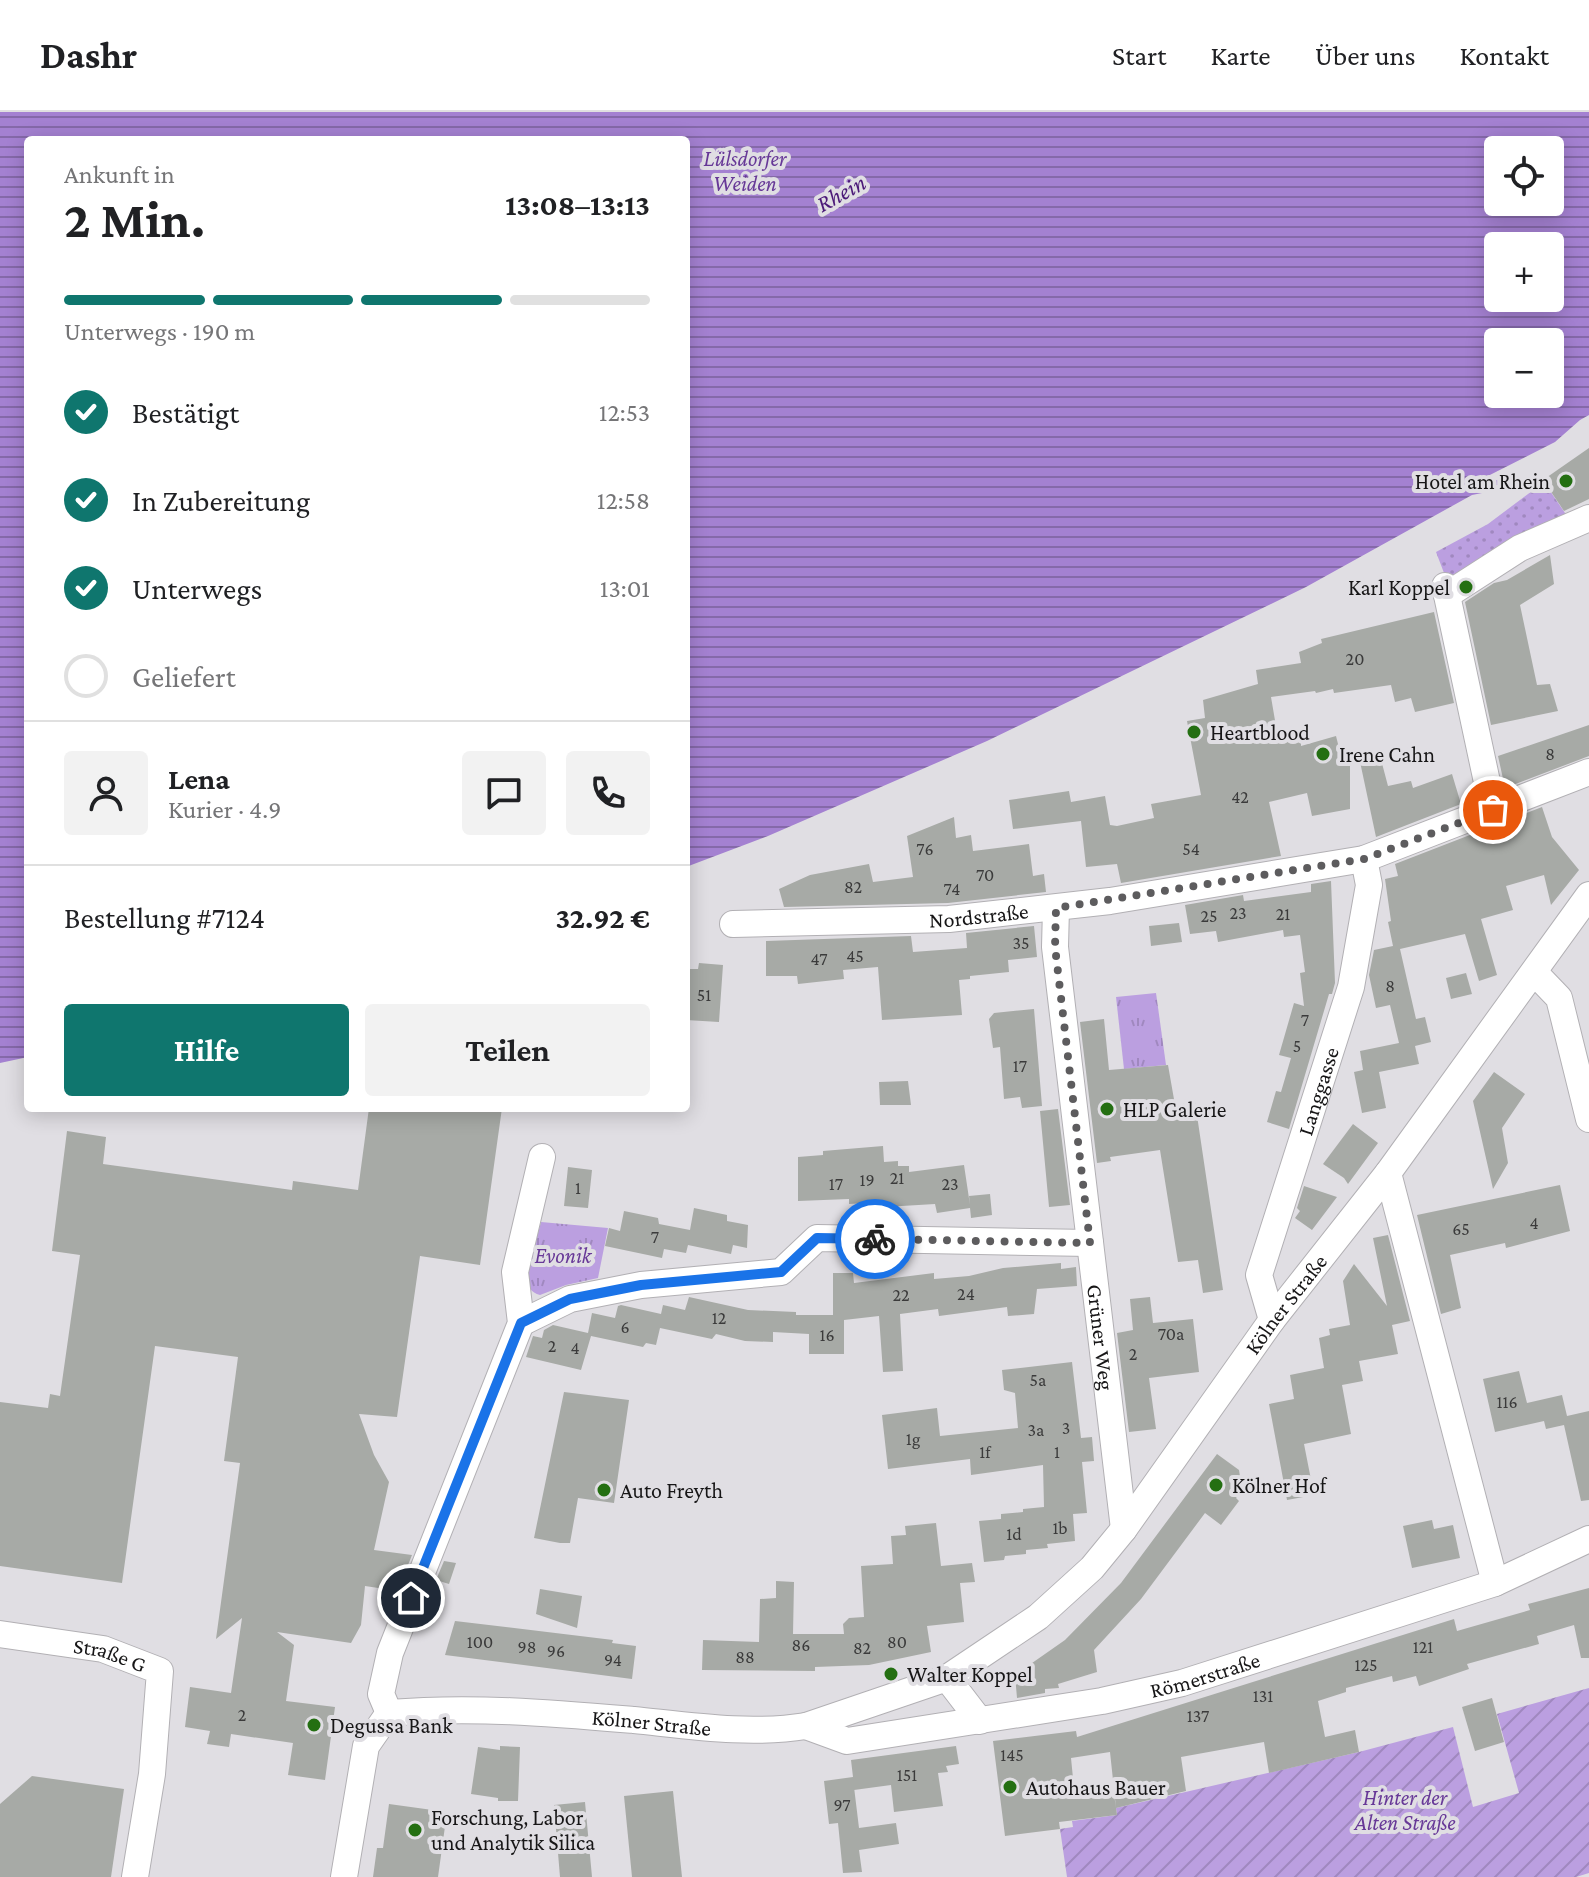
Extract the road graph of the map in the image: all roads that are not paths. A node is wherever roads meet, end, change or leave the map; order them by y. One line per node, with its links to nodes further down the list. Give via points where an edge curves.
1 (1589, 518): 3 (street, via 1520,548 1446,590)
2 (1589, 772): 3 (street, Nordstraße)
3 (1493, 810): 4 (street, Nordstraße)
4 (1364, 859): 6 (street, Nordstraße); 13 (street, Langgasse, via 1369,885 1351,987 1259,1275)
5 (1589, 895): 8 (street, Kölner Straße)
6 (1056, 908): 7 (street, Nordstraße, via 949,919); 12 (street, Grüner Weg, via 1055,947)
7 (733, 924)
8 (1534, 972): 9 (street, via 1559,998); 11 (street, Kölner Straße)
9 (1589, 1119)
10 (542, 1157): 14 (street, via 515,1272)
11 (1388, 1173): 13 (street, Kölner Straße); 17 (street)
12 (1090, 1243): 14 (street, via 817,1238 781,1272 641,1285 570,1299); 15 (street, Grüner Weg)
13 (1272, 1320): 15 (street, Kölner Straße)
14 (521, 1323): 20 (street, via 390,1653 381,1694)
15 (1124, 1529): 19 (street, Kölner Straße, via 1092,1568 1038,1617)
16 (1589, 1539): 17 (street, Römerstraße)
17 (1495, 1583): 21 (street, Römerstraße, via 1182,1683)
18 (0, 1634): 23 (street, Straße G, via 103,1649 160,1671)
19 (947, 1678): 21 (street); 22 (street, Kölner Straße)
20 (389, 1713): 22 (street, Kölner Straße, via 512,1709 739,1730); 24 (street, via 366,1746)
21 (980, 1721): 22 (street, Römerstraße, via 847,1741)
22 (806, 1726)
23 (135, 1877)
24 (344, 1877)

